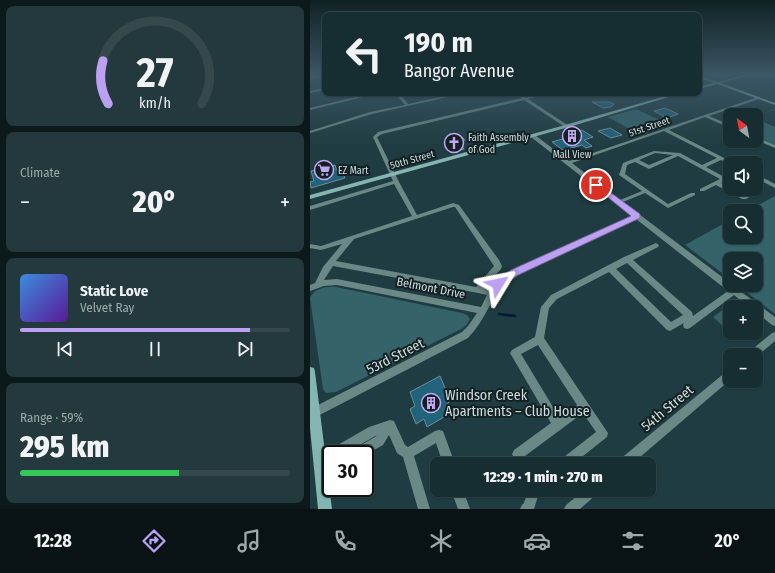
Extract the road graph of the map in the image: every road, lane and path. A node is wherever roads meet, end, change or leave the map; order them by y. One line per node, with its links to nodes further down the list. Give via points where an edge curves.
1 (353, 99): 10 (street)
2 (402, 99): 9 (street)
3 (437, 99): 9 (street)
4 (525, 99): 13 (street); 24 (street, via 383,132 375,137)
5 (660, 99): 13 (main road, 50th Street)
6 (756, 99): 11 (street, 51st Street)
7 (760, 99): 8 (main road)
8 (775, 104)
9 (407, 105): 15 (street)
10 (310, 109)
11 (705, 116): 12 (street); 14 (street, 51st Street)
12 (723, 124)
13 (567, 126): 16 (main road, 50th Street)
14 (665, 130): 20 (street); 22 (street, 51st Street)
15 (310, 132)
16 (533, 136): 22 (street); 24 (main road, 50th Street)
17 (763, 141): 18 (street)
18 (775, 147)
19 (678, 154): 21 (street, via 654,152); 21 (street, via 649,167); 23 (street)
20 (722, 158): 23 (street)
21 (636, 160): 33 (street, via 625,164 622,175)
22 (568, 163): 36 (street)
23 (702, 167): 25 (street)
24 (393, 173): 28 (street); 35 (main road, 50th Street)
25 (723, 179)
26 (723, 180): 29 (street)
27 (763, 180): 31 (street)
28 (396, 182): 37 (street); 39 (street)
29 (717, 183): 30 (street); 32 (street)
30 (723, 186)
31 (775, 186)
32 (702, 190)
33 (646, 191): 34 (street, via 668,206); 36 (street)
34 (694, 194)
35 (311, 197): 37 (street)
36 (619, 202): 38 (street)
37 (311, 207)
38 (637, 216): 46 (street); 51 (street, via 514,272 498,284)
39 (415, 217): 40 (street); 48 (street, via 447,206 457,206 498,266)
40 (351, 238): 42 (street, via 321,248); 44 (street)
41 (656, 245): 43 (street)
42 (310, 246)
43 (627, 259): 45 (street); 45 (street, via 689,315 670,328)
44 (331, 263): 47 (street); 48 (street)
45 (610, 268): 58 (street, via 554,297 545,307)
46 (723, 282)
47 (314, 286): 53 (street, Belmont Drive, via 337,282)
48 (478, 290): 51 (street)
49 (733, 292): 56 (street)
50 (735, 292): 52 (street)
51 (492, 293): 53 (street)
52 (746, 300)
53 (483, 311): 63 (street, 53rd Street, via 473,329 465,335)
54 (763, 313): 55 (street)
55 (775, 322)
56 (687, 325)
57 (775, 336): 59 (street)
58 (539, 339): 62 (street); 64 (street, via 515,353)
59 (760, 348)
60 (310, 372): 63 (main road)
61 (723, 380): 73 (street, 54th Street)
62 (584, 406): 64 (street); 72 (street, via 603,433)
63 (312, 414): 68 (main road)
64 (558, 424): 71 (street, via 518,454)
65 (390, 425): 66 (street, via 373,430); 67 (street, via 379,441); 69 (street, via 402,449)
66 (352, 445)
67 (372, 445)
68 (322, 447)
69 (408, 453): 70 (street, via 439,435); 79 (street)
70 (447, 457)
71 (520, 457)
72 (573, 457)
73 (631, 457)
74 (326, 497): 78 (main road)
75 (460, 497): 80 (street)
76 (532, 497): 81 (street)
77 (585, 497): 82 (street)
78 (325, 509)
79 (424, 509)
80 (464, 509)
81 (526, 509)
82 (570, 509)

